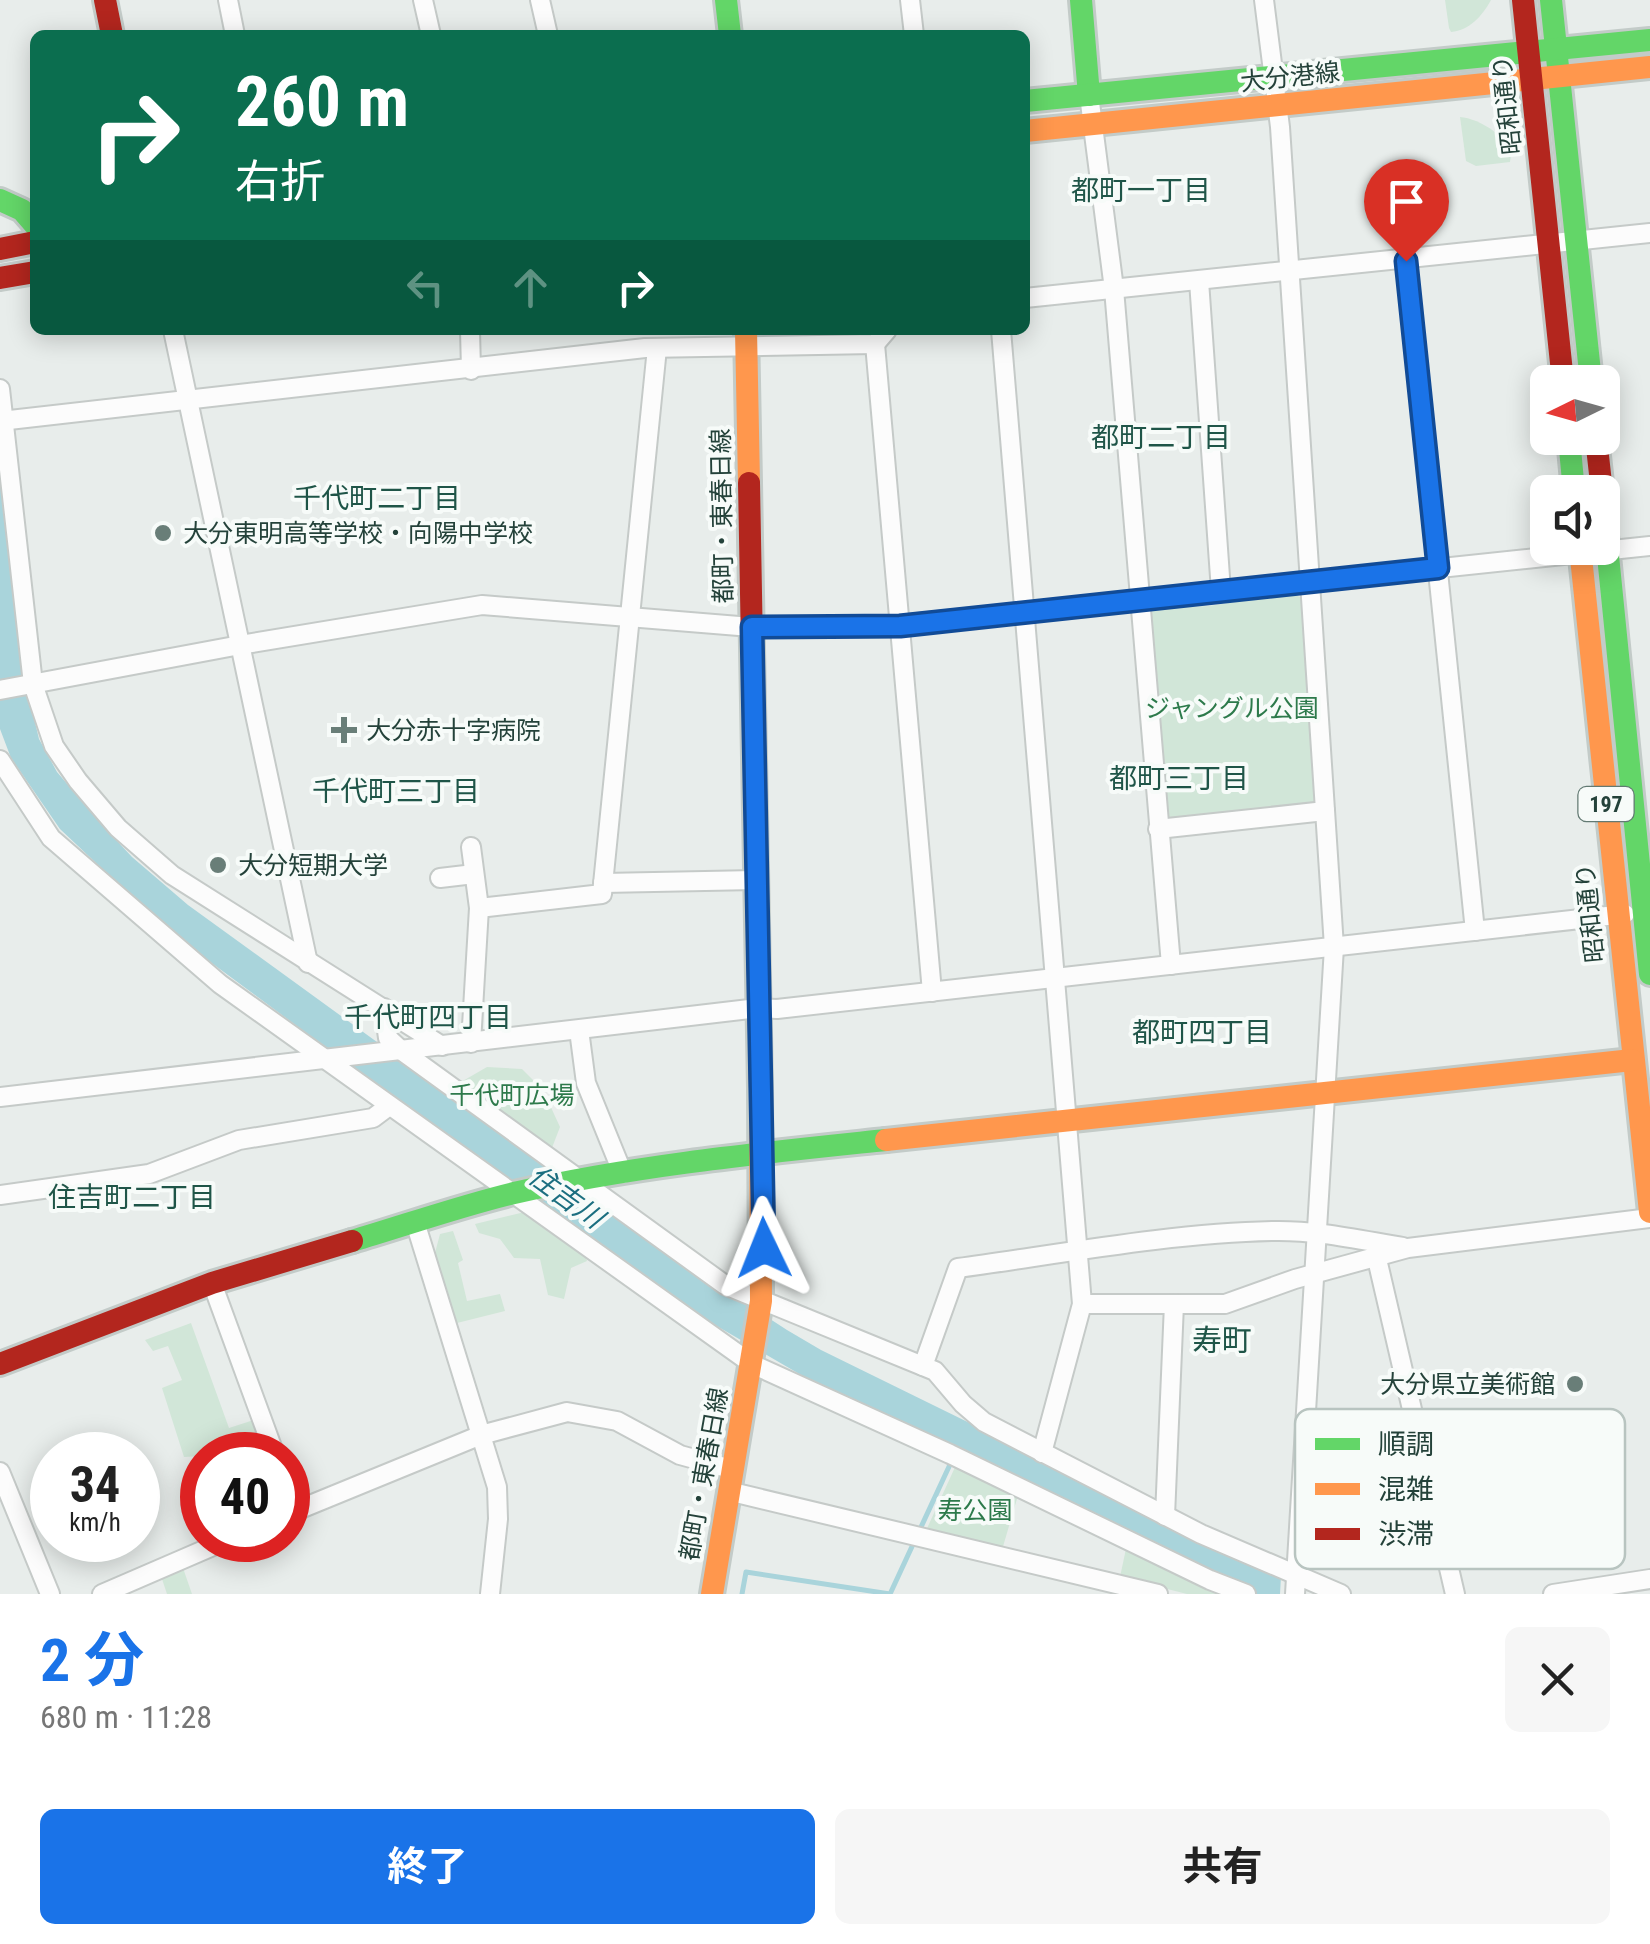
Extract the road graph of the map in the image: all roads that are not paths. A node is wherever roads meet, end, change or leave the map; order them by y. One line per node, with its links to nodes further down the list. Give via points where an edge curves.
1 (105, 0): 11 (main road)
2 (228, 0): 12 (street)
3 (423, 0): 13 (street)
4 (540, 0): 14 (street)
5 (726, 0): 15 (main road)
6 (910, 0): 16 (street)
7 (1081, 0): 24 (main road)
8 (1264, 0): 21 (street)
9 (1523, 0): 19 (main road, 昭和通り)
10 (1551, 0): 18 (main road)
11 (111, 30)
12 (234, 30)
13 (430, 30)
14 (547, 30)
15 (729, 30)
16 (913, 30)
17 (1650, 40): 18 (main road, 大分港線)
18 (1557, 51): 19 (main road, 大分港線); 22 (main road)
19 (1529, 53): 21 (main road, 大分港線); 23 (main road, 昭和通り)
20 (1650, 68): 22 (main road, 大分港線)
21 (1275, 78): 24 (main road, 大分港線); 26 (street)
22 (1560, 78): 23 (main road, 大分港線); 32 (main road)
23 (1532, 80): 26 (main road, 大分港線); 34 (main road, 昭和通り)
24 (1089, 95): 25 (main road, 大分港線); 27 (street)
25 (1030, 101)
26 (1279, 106): 27 (main road, 大分港線); 37 (street)
27 (1093, 124): 28 (main road, 大分港線); 41 (street)
28 (1030, 130)
29 (0, 200): 30 (main road)
30 (30, 220)
31 (1650, 233): 32 (street)
32 (1576, 241): 34 (street); 50 (main road)
33 (30, 243): 35 (main road)
34 (1549, 244): 36 (street); 49 (main road, 昭和通り)
35 (0, 249)
36 (1406, 261): 37 (street); 60 (street)
37 (1290, 272): 40 (street); 61 (street)
38 (30, 273): 39 (main road)
39 (0, 278)
40 (1200, 281): 41 (street); 62 (street)
41 (1114, 290): 42 (street); 63 (street)
42 (1030, 298)
43 (174, 335): 53 (street)
44 (470, 335): 51 (street)
45 (1001, 335): 64 (street)
46 (881, 337): 47 (street); 66 (street)
47 (747, 339): 48 (street); 67 (main road, 都町・東春日線)
48 (657, 348): 51 (street); 65 (street)
49 (1561, 365)
50 (1589, 365)
51 (471, 370): 53 (street)
52 (0, 389): 54 (street)
53 (188, 400): 54 (street); 68 (street)
54 (2, 421): 69 (street)
55 (1650, 546): 56 (street)
56 (1620, 550)
57 (1530, 556): 60 (street)
58 (1582, 565): 81 (main road, 昭和通り / 197)
59 (1610, 565): 80 (main road, 197)
60 (1438, 568): 61 (street); 82 (street)
61 (1310, 581): 62 (street); 72 (street)
62 (1221, 591): 63 (street)
63 (1140, 600): 64 (street); 73 (street)
64 (1024, 612): 66 (street); 87 (street)
65 (630, 618): 67 (street); 68 (street, via 482,605); 78 (street)
66 (900, 626): 67 (street); 88 (street)
67 (752, 627): 77 (main road, 都町・東春日線)
68 (240, 645): 69 (street); 84 (street)
69 (31, 684): 70 (street); 84 (street, via 54,746 118,828 172,875)
70 (0, 690)
71 (0, 760): 96 (street, via 51,838 220,984)
72 (1325, 811): 73 (street); 83 (street)
73 (1158, 829): 85 (street)
74 (471, 847): 75 (street)
75 (474, 874): 76 (street); 79 (street)
76 (440, 878)
77 (756, 880): 78 (street); 90 (main road, 都町・東春日線)
78 (604, 883): 79 (street, via 602,894)
79 (478, 908): 92 (street)
80 (1647, 912): 81 (street); 86 (main road, 197)
81 (1618, 915): 82 (street); 95 (main road, 昭和通り / 197)
82 (1475, 931): 83 (street)
83 (1334, 947): 85 (street); 97 (street)
84 (308, 963): 89 (street)
85 (1171, 965): 87 (street)
86 (1650, 974)
87 (1054, 978): 88 (street); 100 (street)
88 (932, 992): 90 (street)
89 (384, 1008): 93 (street); 94 (street, via 388,1038)
90 (758, 1008): 91 (street); 101 (main road, 都町・東春日線)
91 (579, 1030): 92 (street); 102 (street, via 586,1082)
92 (471, 1043): 93 (street)
93 (442, 1046): 94 (street)
94 (400, 1051): 96 (street); 103 (street)
95 (1644, 1059): 97 (main road); 106 (main road, 昭和通り / 197)
96 (330, 1060): 98 (street); 99 (street)
97 (1324, 1093): 100 (main road); 108 (street)
98 (0, 1097)
99 (389, 1106): 104 (street); 105 (street, via 373,1118 240,1140 149,1174)
100 (1066, 1120): 101 (main road); 110 (street)
101 (760, 1154): 102 (main road); 114 (main road, 都町・東春日線)
102 (622, 1174): 103 (main road)
103 (580, 1180): 104 (main road); 114 (street, via 725,1284)
104 (514, 1194): 107 (main road); 118 (street)
105 (0, 1195)
106 (1650, 1215): 109 (street)
107 (416, 1222): 113 (main road); 123 (street)
108 (1316, 1232): 109 (street); 110 (street, via 1275,1230); 112 (street)
109 (1408, 1248): 111 (street)
110 (1078, 1252): 115 (street); 119 (street, via 958,1268)
111 (1377, 1259): 112 (street); 121 (street)
112 (1314, 1273): 116 (street, via 1238,1301); 120 (street)
113 (212, 1283): 117 (main road); 122 (street)
114 (761, 1301): 118 (main road, 都町・東春日線); 119 (street)
115 (1082, 1304): 116 (street); 124 (street)
116 (1174, 1304): 128 (street)
117 (0, 1364)
118 (752, 1364): 126 (main road, 都町・東春日線); 138 (street)
119 (924, 1366): 124 (street, via 974,1415)
120 (1306, 1409)
121 (1412, 1409)
122 (267, 1432)
123 (481, 1435): 126 (street, via 567,1412 618,1420); 127 (street); 135 (street, via 497,1486)
124 (1042, 1453): 128 (street)
125 (0, 1472): 133 (street)
126 (730, 1480): 136 (main road, 都町・東春日線); 137 (street, via 916,1536)
127 (310, 1505)
128 (1165, 1516): 132 (street)
129 (180, 1560): 134 (street)
130 (1449, 1569): 140 (street)
131 (1650, 1579): 141 (street)
132 (1295, 1584): 139 (street)
133 (50, 1594)
134 (102, 1594)
135 (490, 1594)
136 (712, 1594)
137 (1158, 1594)
138 (1246, 1594)
139 (1341, 1594)
140 (1455, 1594)
141 (1553, 1594)

